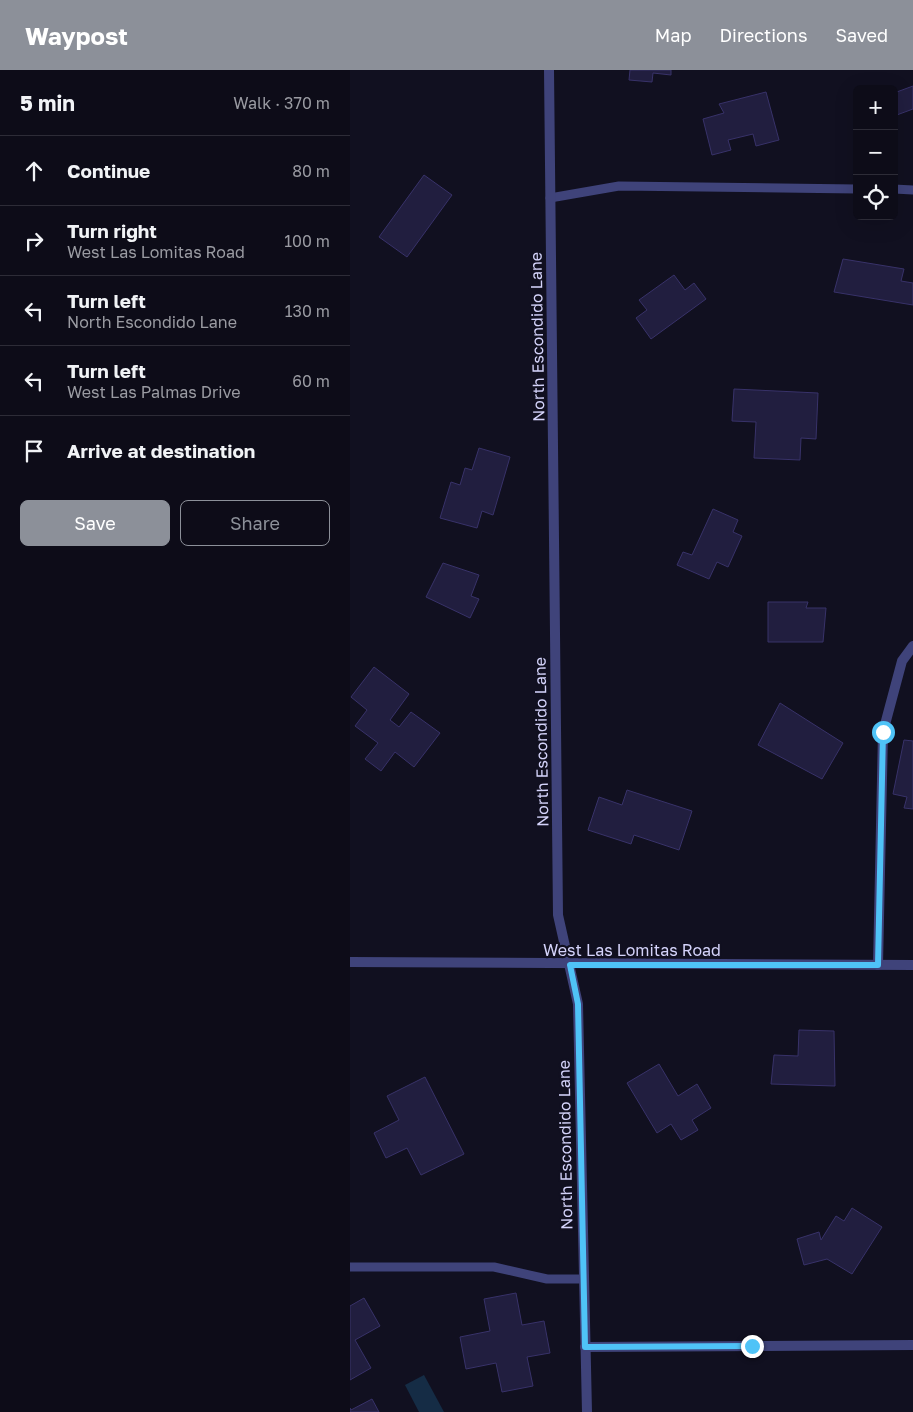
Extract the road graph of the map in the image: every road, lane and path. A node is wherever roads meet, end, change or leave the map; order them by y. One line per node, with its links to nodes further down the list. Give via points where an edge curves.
1 (549, 70): 5 (street, North Escondido Lane)
2 (853, 189): 5 (lane, via 619,186)
3 (898, 189): 4 (lane)
4 (913, 190)
5 (550, 198): 8 (street, North Escondido Lane, via 558,915)
6 (913, 646): 9 (street, via 902,660 883,732)
7 (350, 962): 8 (street, West Las Lomitas Road)
8 (570, 965): 9 (street, West Las Lomitas Road); 12 (street, North Escondido Lane, via 578,1004)
9 (878, 965): 10 (street, West Las Lomitas Road)
10 (913, 965)
11 (350, 1267): 12 (lane, via 494,1267 547,1279)
12 (582, 1279): 14 (street, North Escondido Lane)
13 (913, 1345): 14 (street)
14 (585, 1347): 15 (street, North Escondido Lane)
15 (587, 1412)

